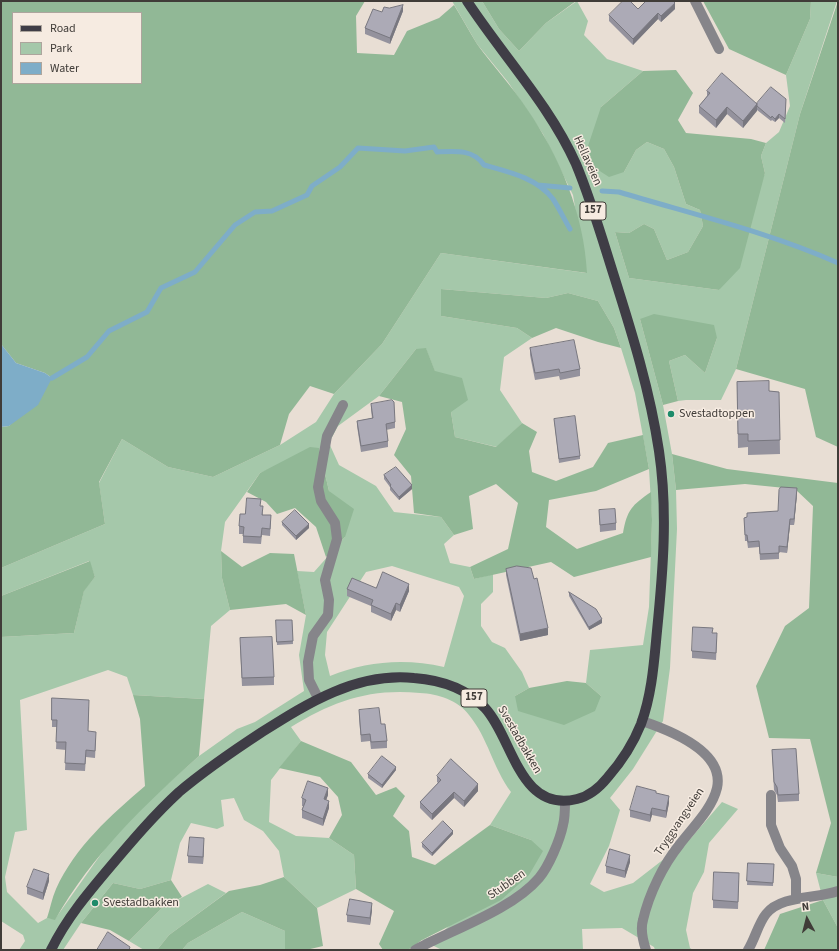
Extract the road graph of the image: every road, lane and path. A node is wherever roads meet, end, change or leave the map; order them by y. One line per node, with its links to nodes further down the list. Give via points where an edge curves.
1 (467, 1): 6 (main road, Hellaveien / 157, via 552,119 574,161 594,213 644,379 659,448 664,496 663,566 654,667)
2 (695, 1): 3 (street)
3 (719, 49)
4 (343, 405): 5 (street, via 327,436 318,487 321,501 334,524 337,539 325,580 329,600 328,615 313,636 308,662 309,680)
5 (318, 698): 8 (main road, Svestadbakken / 157, via 347,686 393,676 432,680 457,688 469,694 485,708 522,775 532,788 551,798); 11 (main road, Svestadbakken / 157, via 251,739 205,771 178,794 157,814 87,894 65,924)
6 (642, 722): 8 (main road, 157, via 625,755 599,787 579,799); 13 (street, Tryggvangveien, via 662,728 695,745 717,770 713,799 658,879 642,921)
7 (771, 795): 10 (street, via 772,825 780,848 792,866 796,879)
8 (565, 801): 12 (street, Stubben, via 564,824 539,878 512,900 466,926)
9 (838, 891): 10 (street)
10 (796, 898): 14 (street, via 765,915)
11 (51, 950)
12 (415, 950)
13 (646, 950)
14 (748, 950)

